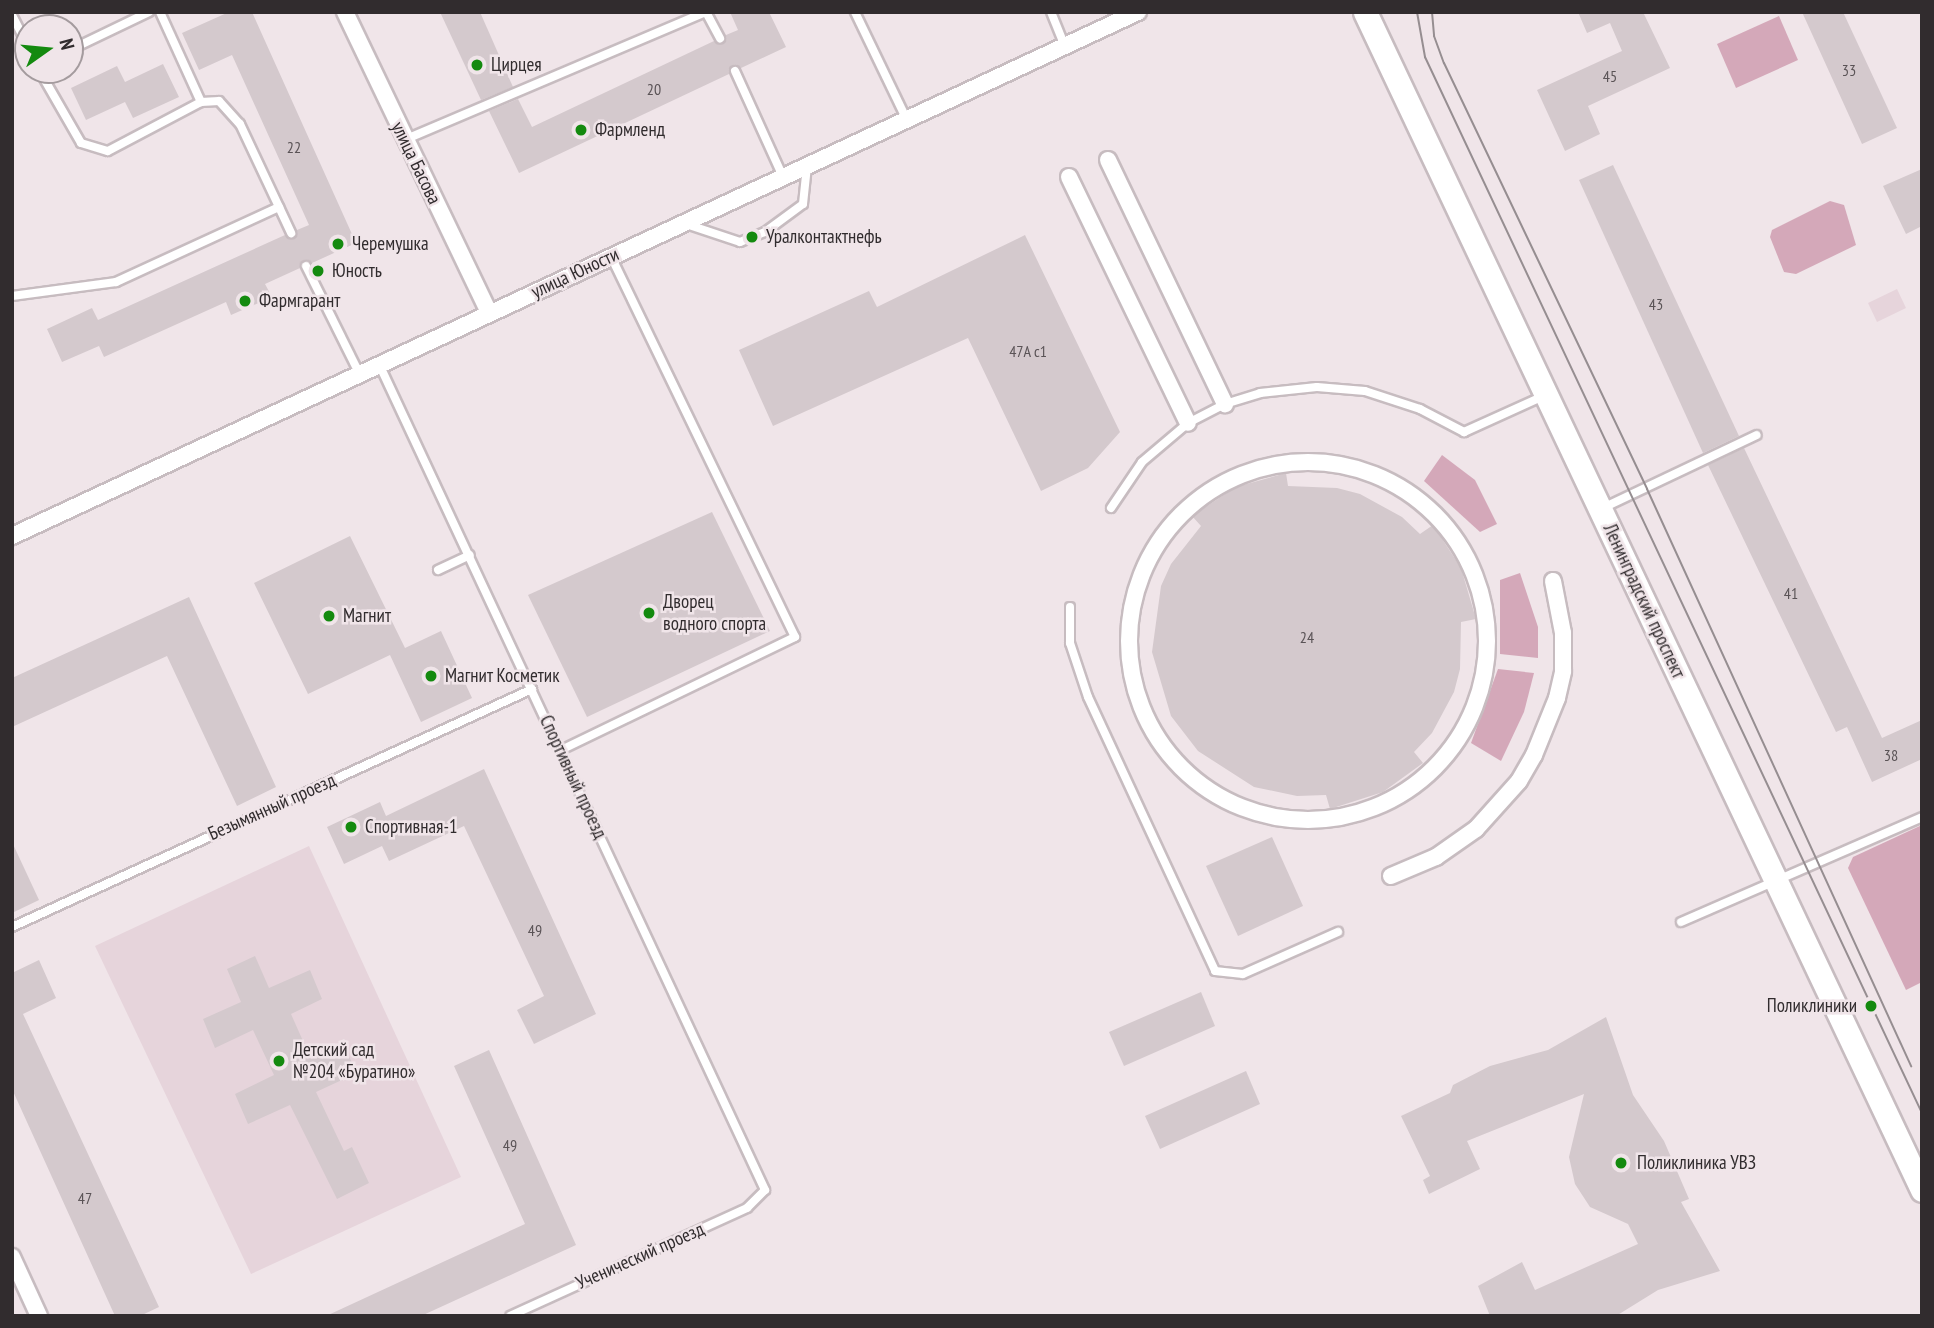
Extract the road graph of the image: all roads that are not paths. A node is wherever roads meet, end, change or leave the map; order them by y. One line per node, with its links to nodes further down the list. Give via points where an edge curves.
1 (149, 12): 10 (lane)
2 (160, 12): 14 (lane)
3 (345, 12): 16 (street, улица Басова)
4 (705, 12): 9 (lane); 16 (lane)
5 (855, 12): 15 (lane)
6 (1051, 12): 11 (lane)
7 (1139, 12): 11 (street, улица Юности)
8 (1365, 12): 30 (main road, Ленинградский проспект)
9 (720, 38)
10 (84, 43)
11 (1065, 46): 15 (street, улица Юности)
12 (735, 71): 19 (lane)
13 (47, 84): 14 (lane, via 81,144 108,151)
14 (201, 103): 21 (lane, via 219,102 240,124)
15 (906, 118): 18 (street, улица Юности)
16 (404, 140): 27 (street, улица Басова)
17 (1108, 160): 31 (street)
18 (807, 166): 19 (street, улица Юности); 22 (lane, via 803,204 765,232 740,242)
19 (783, 177): 22 (street, улица Юности)
20 (1069, 177): 32 (street)
21 (279, 207): 23 (lane); 26 (lane, via 116,282)
22 (683, 223): 24 (street, улица Юности)
23 (291, 233)
24 (611, 256): 27 (street, улица Юности); 43 (lane, via 796,638)
25 (306, 266): 29 (lane)
26 (12, 296)
27 (489, 312): 28 (street, улица Юности)
28 (379, 364): 29 (street, улица Юности); 38 (lane, Спортивный проезд)
29 (359, 373): 37 (street, улица Юности)
30 (1546, 395): 31 (lane, via 1464,432 1420,408 1365,391 1293,388); 36 (main road, Ленинградский проспект)
31 (1226, 404): 32 (lane)
32 (1188, 424): 35 (lane, via 1142,462)
33 (1757, 436): 36 (lane)
34 (1328, 461): 34 (street, via 1408,490 1455,536 1478,590 1485,660 1465,724 1422,780 1364,812 1321,820 1278,818 1210,792 1159,740 1134,682 1131,626 1150,559 1163,536 1195,502 1231,479 1264,467 1297,460)
35 (1111, 508)
36 (1601, 510): 46 (main road, Ленинградский проспект)
37 (12, 536)
38 (470, 555): 39 (lane); 42 (lane, Спортивный проезд)
39 (438, 570)
40 (1553, 581): 45 (street, via 1563,633 1563,671 1553,709 1529,764 1499,807 1476,829 1436,857)
41 (1070, 607): 49 (lane, via 1070,643 1088,697 1215,971 1243,974)
42 (532, 689): 43 (lane, Спортивный проезд); 48 (lane, Безымянный проезд)
43 (561, 750): 50 (lane, Спортивный проезд)
44 (1922, 817): 46 (lane)
45 (1391, 876)
46 (1776, 882): 47 (lane); 51 (main road, Ленинградский проспект)
47 (1681, 922)
48 (12, 927)
49 (1338, 932)
50 (765, 1190): 54 (lane, Ученический проезд, via 747,1208)
51 (1922, 1190)
52 (12, 1256): 53 (street)
53 (39, 1316)
54 (510, 1316)

